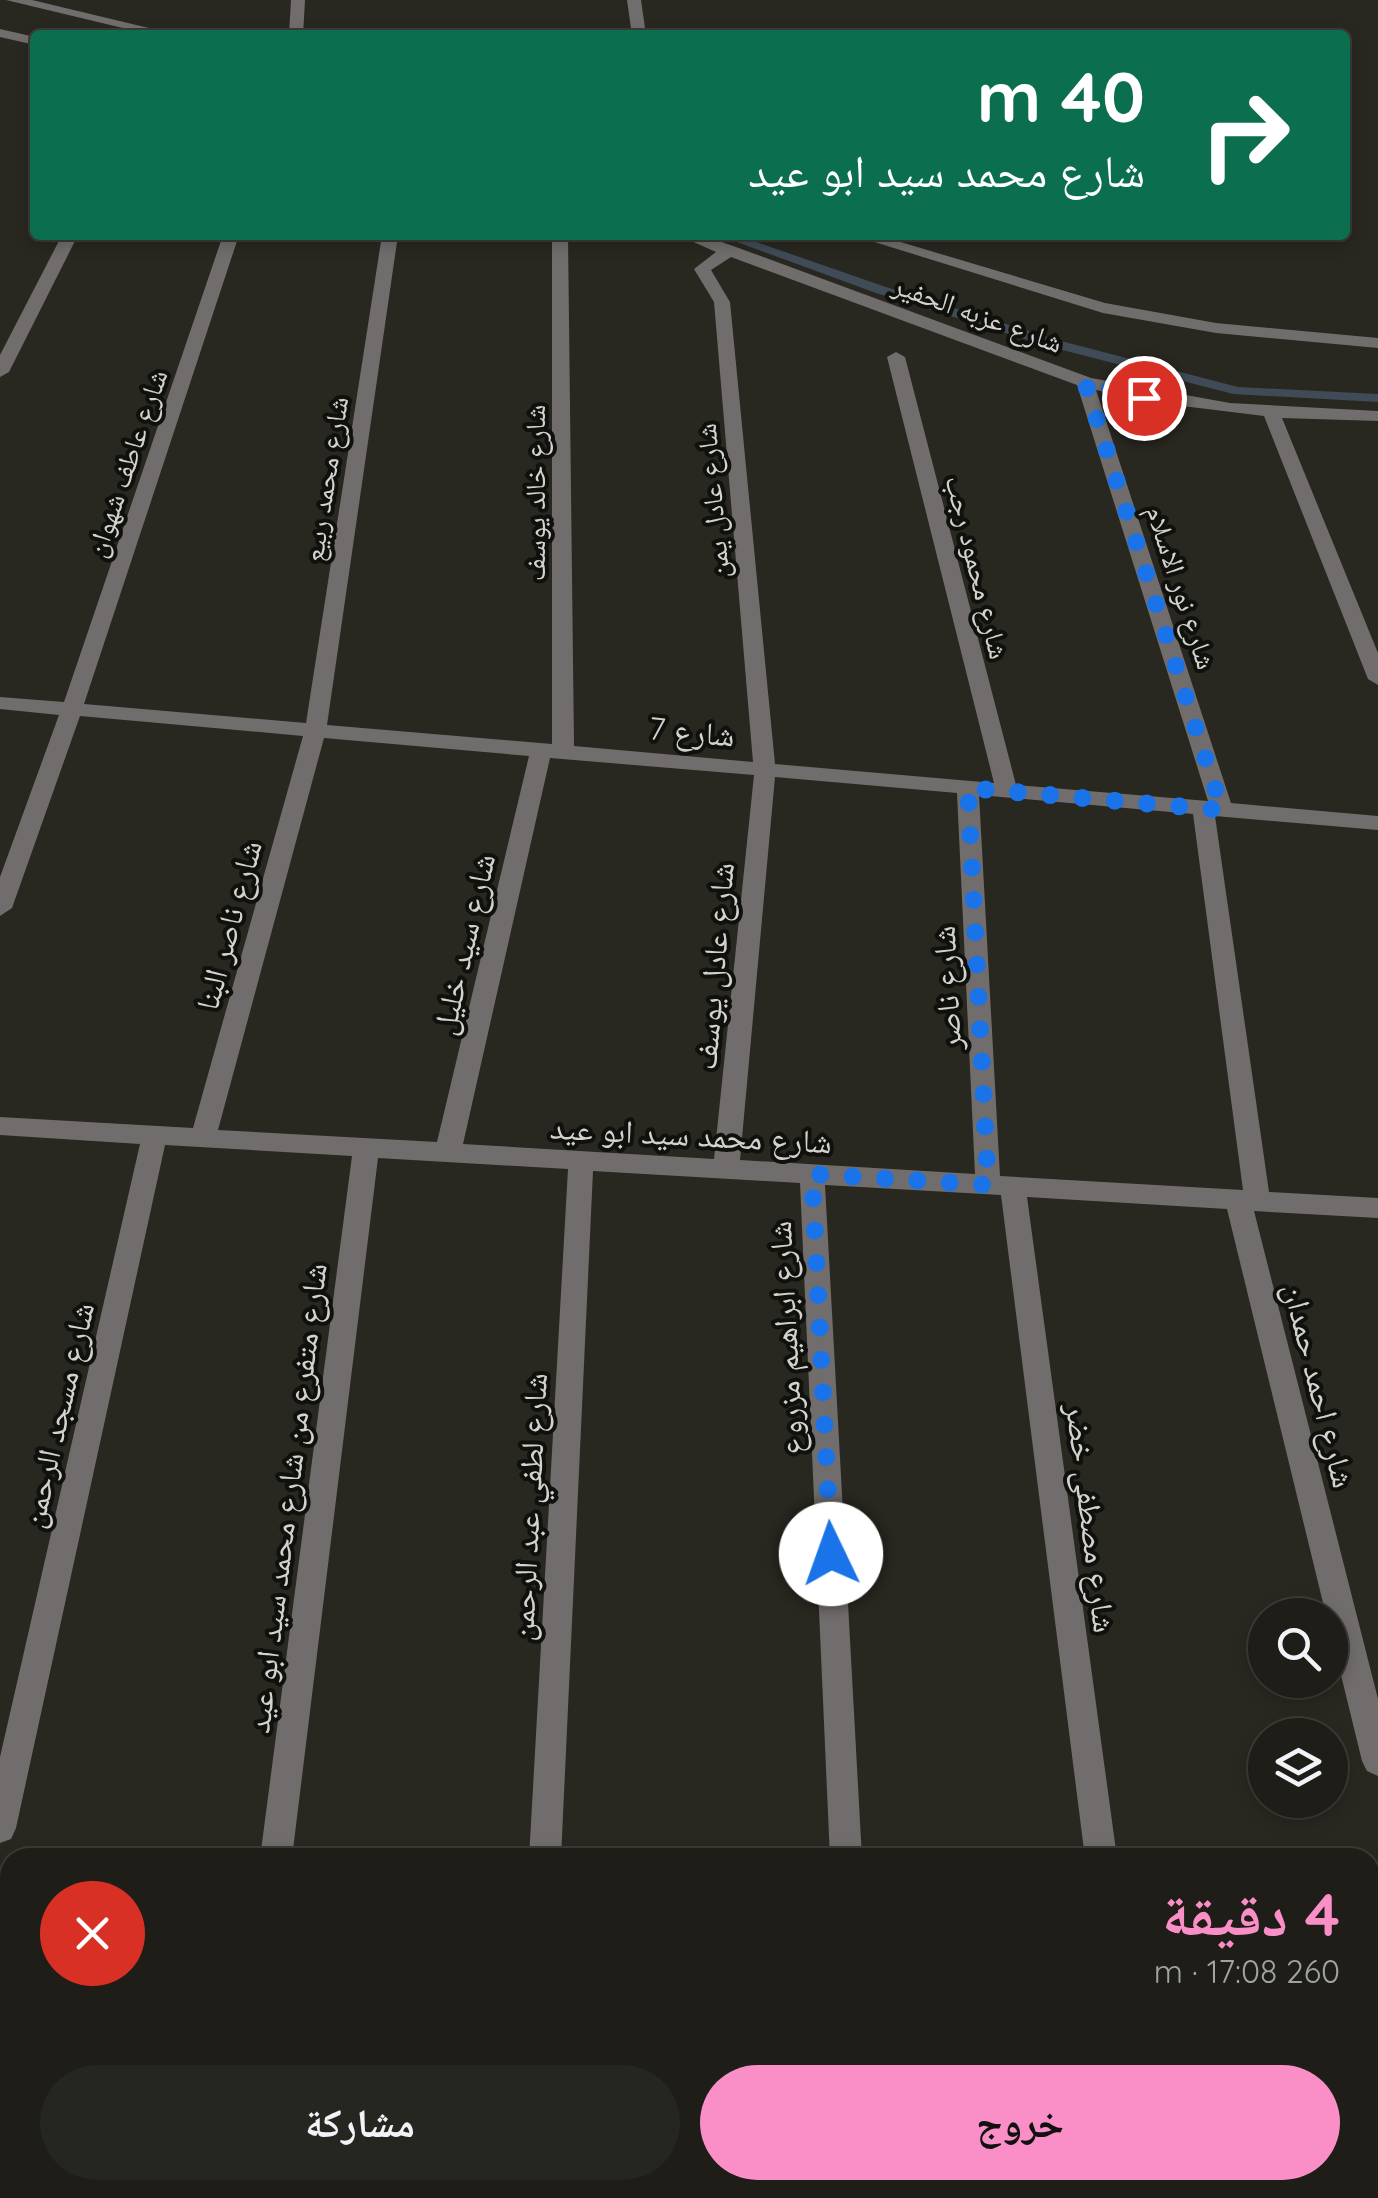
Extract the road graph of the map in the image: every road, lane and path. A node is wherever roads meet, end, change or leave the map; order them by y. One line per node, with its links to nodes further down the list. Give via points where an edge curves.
1 (13, 0): 4 (street)
2 (298, 0): 5 (street)
3 (634, 0): 6 (street)
4 (148, 30)
5 (296, 30)
6 (638, 30)
7 (0, 33): 8 (street)
8 (30, 40)
9 (67, 240): 19 (street)
10 (229, 240): 25 (street, شارع عاطف شهوان)
11 (389, 240): 26 (street, شارع محمد ربيع)
12 (560, 240): 27 (street, شارع خالد يوسف)
13 (701, 240): 16 (street, شارع عزبه الحفير)
14 (891, 240): 15 (street, شارع عزبه الحفير)
15 (916, 244): 17 (street, شارع عزبه الحفير, via 1103,308 1216,328)
16 (730, 250): 20 (street, شارع عزبه الحفير); 28 (street, شارع عادل يمن, via 702,269 722,302)
17 (1378, 343)
18 (896, 357): 30 (street, شارع محمود رجب)
19 (0, 372)
20 (1085, 382): 21 (street, شارع عزبه الحفير, via 1192,406); 31 (street, شارع نور الاسلام)
21 (1272, 414): 22 (street, شارع عزبه الحفير); 23 (street)
22 (1378, 416)
23 (1378, 678)
24 (0, 703): 25 (street, شارع 7)
25 (72, 709): 26 (street, شارع 7); 33 (street, شارع عاطف شهوان)
26 (316, 730): 27 (street, شارع 7); 36 (street, شارع ناصر البنا)
27 (552, 751): 28 (street, شارع 7); 38 (street, شارع سيد خليل)
28 (765, 770): 29 (street, شارع 7); 40 (street, شارع عادل يوسف)
29 (968, 788): 30 (street, شارع 7); 42 (street, شارع ناصر)
30 (1006, 791): 31 (street, شارع 7)
31 (1212, 809): 32 (street, شارع 7); 43 (street, شارع نور الاسلام)
32 (1378, 823)
33 (0, 908)
34 (0, 1126): 35 (street, شارع محمد سيد ابو عيد)
35 (156, 1134): 36 (street, شارع محمد سيد ابو عيد); 46 (street, شارع مسجد الرحمن)
36 (203, 1138): 37 (street, شارع محمد سيد ابو عيد)
37 (366, 1148): 38 (street, شارع محمد سيد ابو عيد); 47 (street, شارع متفرع من شارع محمد سيد ابو عيد)
38 (448, 1152): 39 (street, شارع محمد سيد ابو عيد)
39 (581, 1160): 40 (street, شارع محمد سيد ابو عيد); 48 (street, شارع لطفي عبد الرحمن)
40 (726, 1169): 41 (street, شارع محمد سيد ابو عيد)
41 (812, 1174): 42 (street, شارع محمد سيد ابو عيد); 49 (street, شارع ابراهيم مزروع)
42 (1001, 1186): 43 (street, شارع محمد سيد ابو عيد); 50 (street, شارع مصطفى خضر)
43 (1248, 1200): 44 (street, شارع محمد سيد ابو عيد); 45 (street, شارع احمد حمدان)
44 (1378, 1208)
45 (1378, 1761)
46 (0, 1828)
47 (277, 1848)
48 (546, 1848)
49 (846, 1848)
50 (1100, 1848)

